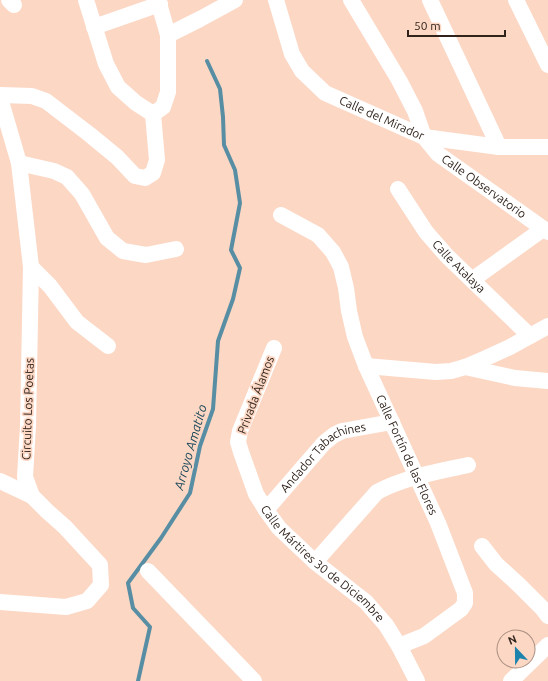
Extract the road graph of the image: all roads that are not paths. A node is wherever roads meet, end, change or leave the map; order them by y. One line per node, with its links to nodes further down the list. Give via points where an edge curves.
1 (86, 0): 8 (street)
2 (234, 0): 9 (street)
3 (276, 0): 13 (street, Calle del Mirador, via 292,54 302,71 325,93)
4 (351, 0): 13 (street, via 399,80 415,111)
5 (430, 0): 14 (street)
6 (516, 0): 10 (street)
7 (159, 2): 8 (street); 9 (street)
8 (94, 27): 12 (street, via 106,64 118,87)
9 (168, 35): 12 (street, via 168,92 163,107)
10 (548, 64)
11 (0, 96): 12 (street, via 32,96 46,101 89,134 135,176 144,178 153,173 157,160); 16 (street, Circuito Los Poetas)
12 (153, 114)
13 (424, 137): 14 (street, Calle del Mirador); 19 (street, Calle Observatorio, via 438,154)
14 (499, 147): 15 (street, Calle del Mirador)
15 (548, 147)
16 (19, 163): 20 (street, via 54,171 67,177 82,194 107,238 123,251 146,255); 21 (street, Circuito Los Poetas)
17 (398, 189): 22 (street, Calle Atalaya, via 426,232 446,256)
18 (281, 215): 27 (street, Calle Fortín de las Flores, via 318,235 333,252 341,267 355,337)
19 (546, 231): 22 (street)
20 (176, 250)
21 (31, 267): 25 (street, via 50,286 78,322); 35 (street, Circuito Los Poetas, via 25,477)
22 (472, 280): 24 (street, Calle Atalaya)
23 (548, 326): 24 (street)
24 (530, 336): 28 (street)
25 (108, 346)
26 (274, 348): 31 (street, Privada Álamos, via 240,431)
27 (366, 366): 28 (street, via 436,372); 30 (street, Calle Fortín de las Flores)
28 (465, 367): 29 (street, via 515,378)
29 (548, 381)
30 (392, 422): 33 (street, Calle Fortín de las Flores); 36 (street, Andador Tabachines, via 342,431 334,435 324,443)
31 (238, 442): 36 (street, Calle Mártires 30 de Diciembre, via 256,494)
32 (468, 465): 33 (street)
33 (417, 476): 38 (street, via 377,492); 43 (street, Calle Fortín de las Flores, via 465,593 465,603 461,609 424,636)
34 (0, 481): 35 (street)
35 (32, 496): 40 (street, Circuito Los Poetas, via 65,526 100,565 101,585 87,601 66,607)
36 (266, 510): 38 (street, Calle Mártires 30 de Diciembre, via 279,528)
37 (482, 546): 41 (street, via 496,564)
38 (315, 562): 43 (street, Calle Mártires 30 de Diciembre, via 366,602 386,625)
39 (148, 571): 44 (street)
40 (0, 602)
41 (548, 616)
42 (548, 645): 46 (street)
43 (399, 646): 45 (street, Calle Mártires 30 de Diciembre)
44 (254, 681)
45 (417, 681)
46 (511, 681)

